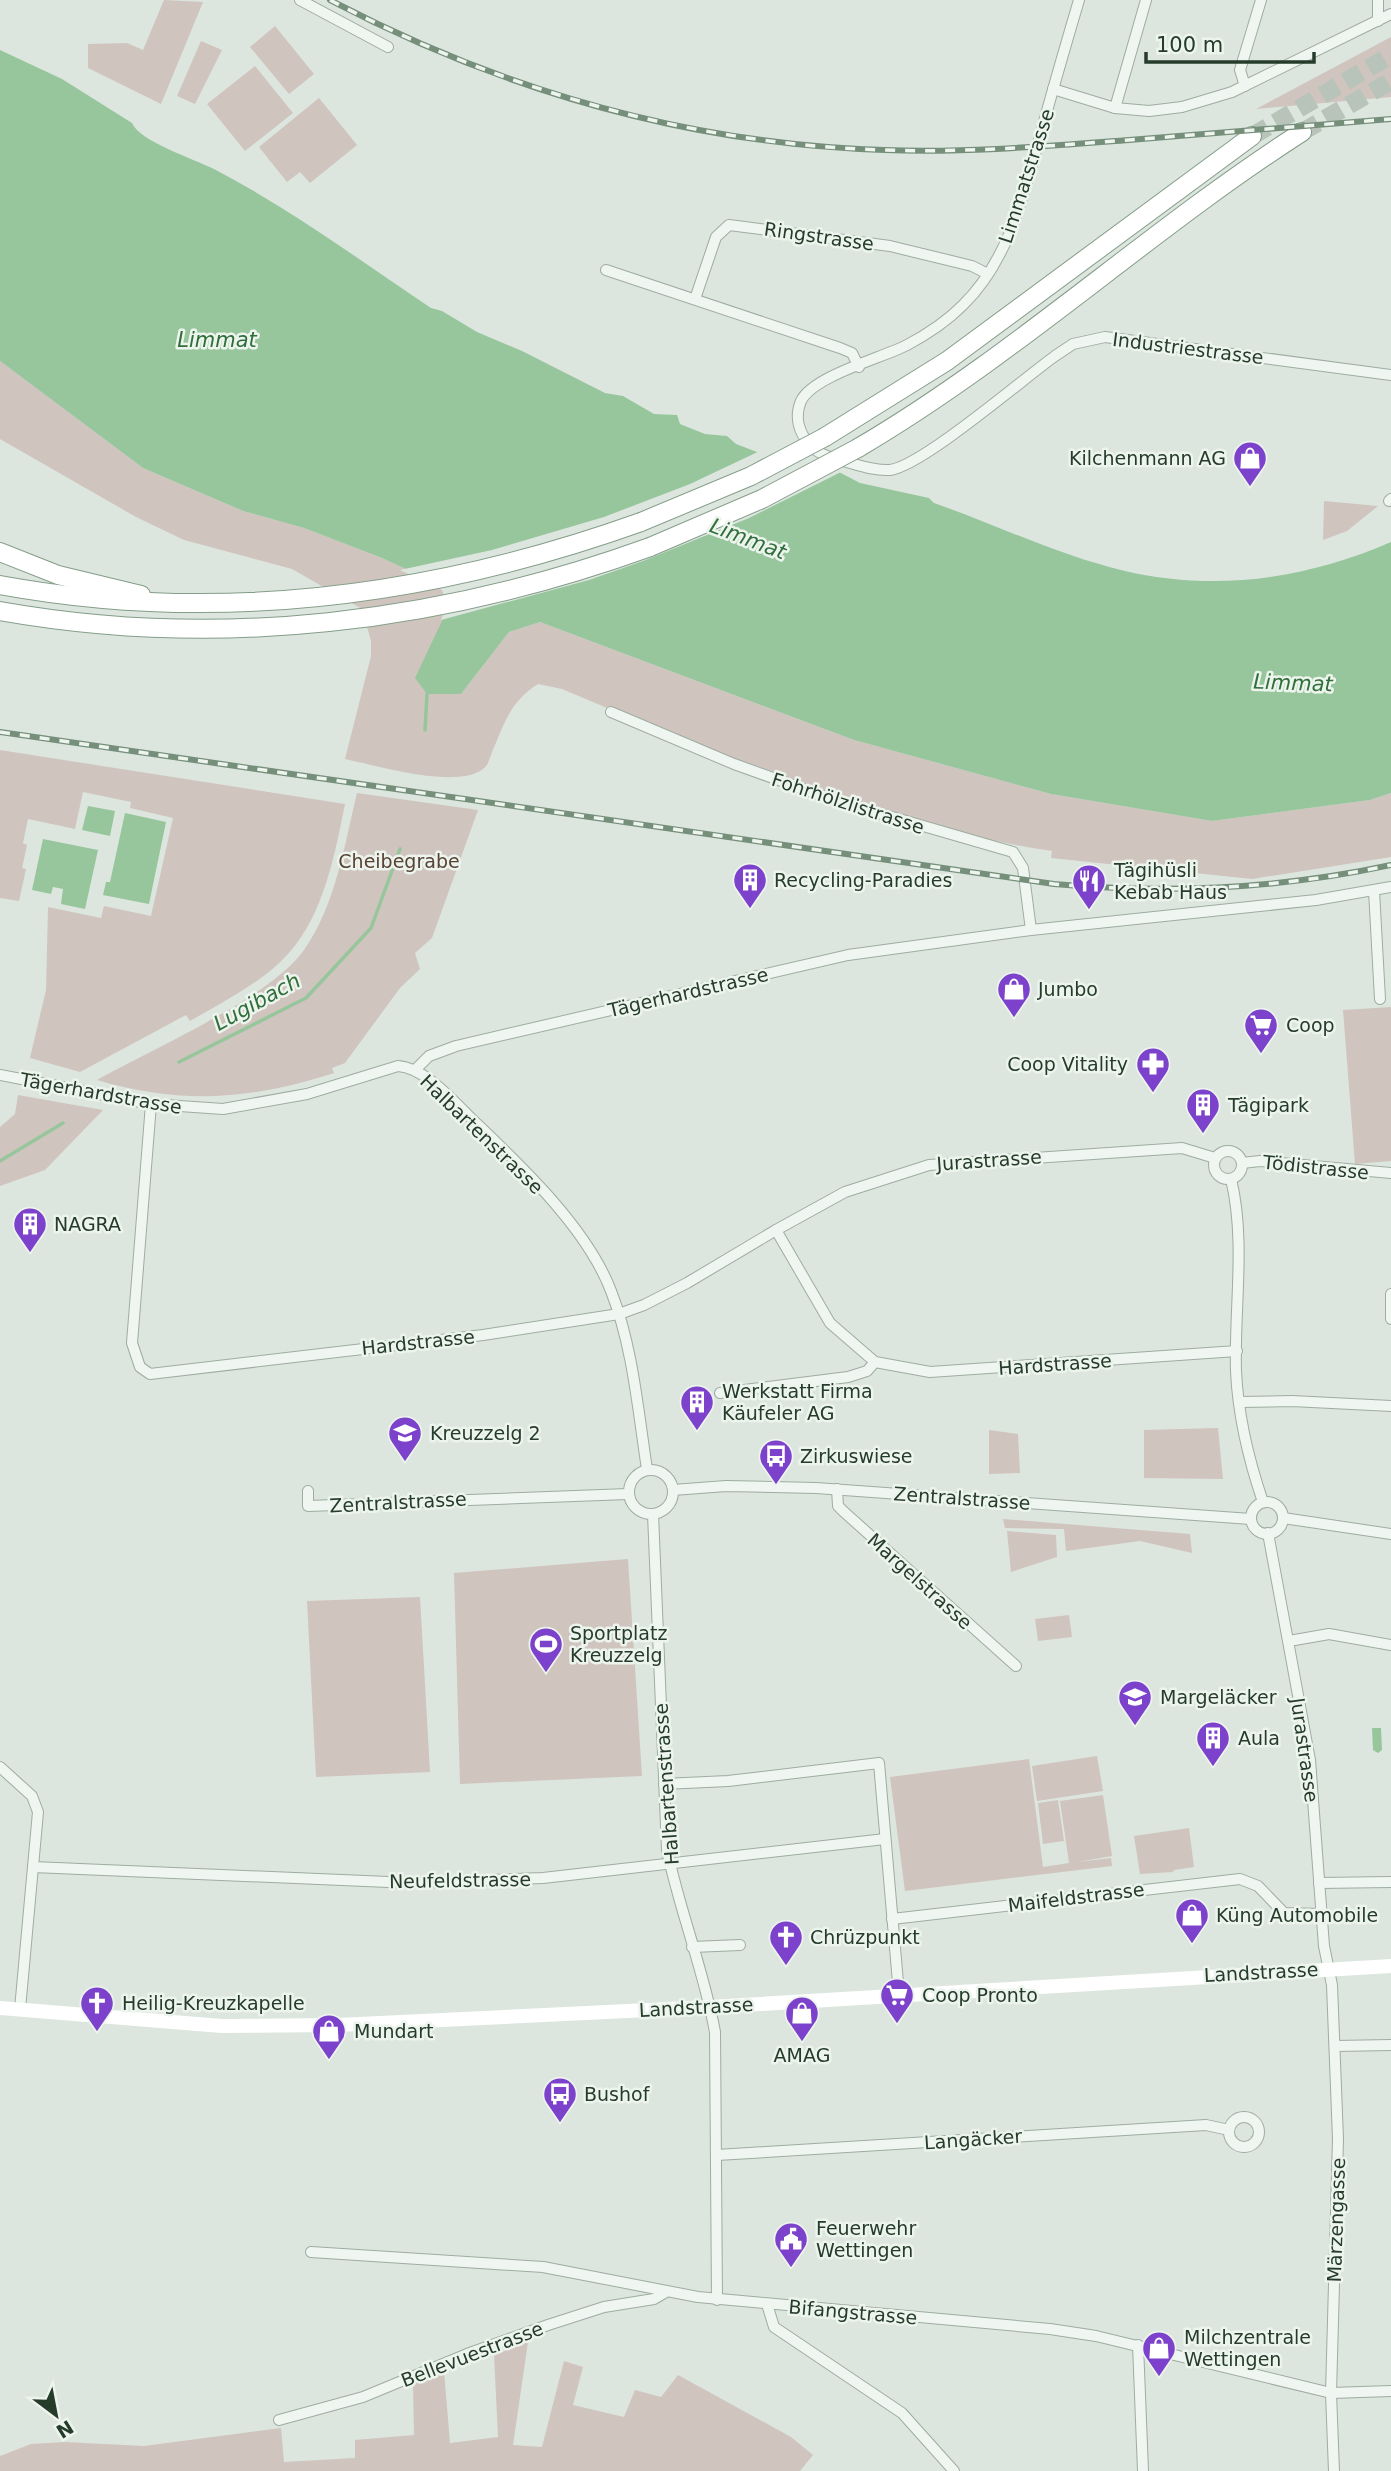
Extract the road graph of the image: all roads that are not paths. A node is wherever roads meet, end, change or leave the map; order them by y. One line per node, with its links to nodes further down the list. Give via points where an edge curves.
1 (300, 0): 9 (street)
2 (1065, 0): 6 (street)
3 (1146, 0): 12 (street)
4 (1261, 0): 10 (street, via 1240,70)
5 (1378, 0): 8 (street)
6 (1079, 1): 11 (street, Limmatstrasse)
7 (1391, 14): 8 (street)
8 (1378, 21): 10 (street)
9 (388, 47)
10 (1245, 86): 12 (street, via 1182,107 1149,111)
11 (1053, 89): 12 (street); 16 (street, Limmatstrasse, via 1014,223)
12 (1115, 108)
13 (1302, 132): 24 (highway, bridge, via 1200,202 961,382 858,448 762,499 650,547 555,579 439,607 324,624 204,631 102,626)
14 (1252, 136): 20 (highway, via 956,354)
15 (606, 270): 17 (street)
16 (988, 274): 17 (street, Ringstrasse, via 902,248 729,225 716,237); 18 (street, Limmatstrasse, via 965,304 937,327)
17 (695, 299): 18 (street, via 849,351)
18 (859, 367): 20 (street, Limmatstrasse, via 817,385 801,401 799,426)
19 (1391, 374): 20 (street, Industriestrasse, via 1122,338 1087,339 1055,356 908,464 878,470)
20 (821, 445): 23 (highway, bridge, via 622,529 499,567 400,587 292,601)
21 (0, 552): 23 (highway, via 58,575)
22 (0, 585): 23 (highway, via 85,598)
23 (175, 604)
24 (0, 611)
25 (611, 712): 28 (street, Fohrhölzlistrasse, via 837,801 1013,852 1023,868)
26 (1391, 887): 27 (street, Tägerhardstrasse)
27 (1374, 891): 28 (street, Tägerhardstrasse); 29 (street)
28 (1031, 930): 30 (street, Tägerhardstrasse, via 776,971 456,1046 429,1056)
29 (1380, 999)
30 (415, 1070): 32 (street, Tägerhardstrasse, via 398,1066 375,1071 307,1094 247,1107); 40 (street, Halbartenstrasse, via 486,1133 552,1202 586,1247)
31 (0, 1075): 32 (street, Tägerhardstrasse)
32 (151, 1104): 40 (street, Hardstrasse, via 132,1343 140,1367 150,1374 483,1335)
33 (1215, 1158): 34 (street, via 1231,1151); 36 (street, via 1218,1176); 37 (street, Jurastrasse, via 1182,1148 929,1165 845,1192)
34 (1242, 1163): 35 (street, Tödistrasse); 36 (street, via 1238,1175)
35 (1391, 1173)
36 (1231, 1179): 42 (street, via 1237,1221)
37 (776, 1230): 40 (street, Hardstrasse, via 687,1283); 43 (street, via 830,1323)
38 (1391, 1294): 39 (street)
39 (1391, 1311): 41 (street)
40 (619, 1314): 47 (street, Halbartenstrasse)
41 (1391, 1319)
42 (1237, 1351): 43 (street, Hardstrasse, via 930,1372); 45 (street)
43 (875, 1362): 44 (street, via 867,1371 848,1377)
44 (720, 1393)
45 (1240, 1402): 46 (street); 52 (street)
46 (1391, 1406)
47 (647, 1469): 49 (street, via 665,1474); 51 (street, via 633,1478)
48 (837, 1489): 49 (street, Zentralstrasse, via 726,1486); 55 (street, Zentralstrasse); 60 (street, Margelstrasse, via 838,1506 843,1511)
49 (673, 1490): 53 (street, via 670,1503)
50 (308, 1491): 51 (street, Zentralstrasse, via 309,1506)
51 (628, 1494): 53 (street, via 639,1511)
52 (1263, 1502): 54 (street, via 1275,1504); 55 (street, via 1254,1508)
53 (653, 1514): 62 (street, Halbartenstrasse)
54 (1283, 1518): 56 (street, via 1278,1529); 57 (street)
55 (1251, 1519): 56 (street, via 1254,1528)
56 (1268, 1533): 58 (street, Jurastrasse)
57 (1391, 1534)
58 (1289, 1641): 59 (street, via 1329,1634); 67 (street, Jurastrasse, via 1310,1760)
59 (1391, 1645)
60 (1016, 1666)
61 (0, 1767): 65 (street, via 32,1796 38,1812)
62 (664, 1784): 63 (street, via 879,1763); 64 (street, Halbartenstrasse)
63 (885, 1839): 64 (street, Neufeldstrasse); 69 (street)
64 (670, 1864): 65 (street, Neufeldstrasse, via 543,1878 412,1883); 71 (street, Halbartenstrasse)
65 (33, 1867): 77 (street)
66 (1391, 1882): 67 (street)
67 (1319, 1883): 68 (street, Jurastrasse)
68 (1321, 1914): 69 (street, Maifeldstrasse, via 1284,1913 1258,1886 1240,1879); 73 (street, Jurastrasse)
69 (892, 1919): 74 (street)
70 (740, 1945): 71 (street)
71 (692, 1947): 75 (street, Halbartenstrasse)
72 (1391, 1966): 73 (main road, Landstrasse)
73 (1329, 1968): 74 (main road, Landstrasse); 79 (street, Märzengasse)
74 (899, 1994): 75 (main road, Landstrasse)
75 (710, 2007): 77 (main road, Landstrasse, via 416,2022 222,2026); 81 (street, Halbartenstrasse, via 715,2032)
76 (0, 2008): 77 (main road, Landstrasse)
77 (20, 2009)
78 (1391, 2045): 79 (street)
79 (1335, 2046): 88 (street, Märzengasse, via 1338,2139)
80 (1229, 2130): 81 (street, Langäcker, via 1206,2125)
81 (717, 2155): 84 (street, Halbartenstrasse)
82 (311, 2252): 83 (street, Bifangstrasse, via 544,2267)
83 (666, 2292): 84 (street, Bifangstrasse); 89 (street, Bellevuestrasse, via 654,2299 604,2307 548,2325 363,2398)
84 (717, 2300): 85 (street, Bifangstrasse)
85 (767, 2304): 86 (street, Bifangstrasse, via 1050,2329); 90 (street, via 774,2327 902,2413)
86 (1138, 2345): 88 (street, Bifangstrasse); 91 (street)
87 (1391, 2391): 88 (street, Bifangstrasse)
88 (1331, 2393): 92 (street, Märzengasse)
89 (279, 2420)
90 (954, 2471)
91 (1143, 2471)
92 (1334, 2471)

